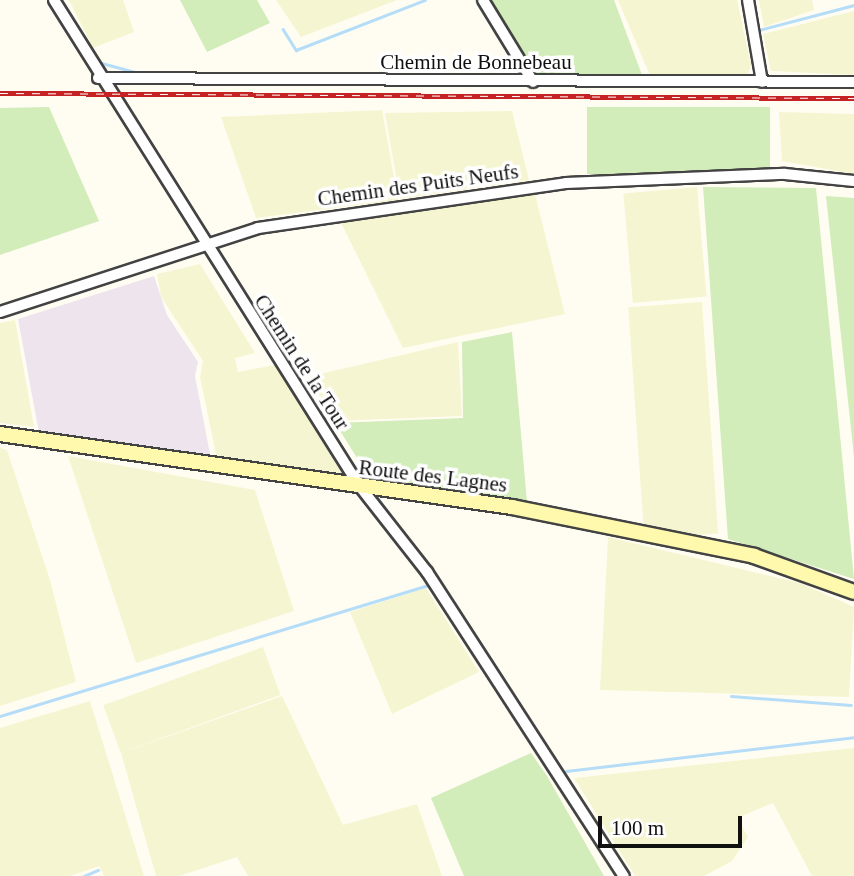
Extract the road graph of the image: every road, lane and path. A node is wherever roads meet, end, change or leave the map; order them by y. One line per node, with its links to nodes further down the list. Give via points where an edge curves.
1 (54, 0): 4 (street, Chemin de la Tour)
2 (483, 0): 5 (street)
3 (748, 0): 6 (street)
4 (98, 78): 5 (street, Chemin de Bonnebeau); 9 (street, Chemin de la Tour)
5 (533, 82): 6 (street, Chemin de Bonnebeau)
6 (762, 82): 7 (street, Chemin de Bonnebeau)
7 (854, 82)
8 (854, 181): 9 (street, Chemin des Puits Neufs, via 785,174 566,183 258,228)
9 (202, 244): 10 (street, Chemin des Puits Neufs); 12 (street, Chemin de la Tour)
10 (0, 312)
11 (0, 434): 12 (street, Route des Lagnes)
12 (362, 489): 13 (street, Route des Lagnes, via 471,500 709,546 793,567); 14 (street, Chemin de la Tour, via 427,572)
13 (854, 592)
14 (624, 876)

